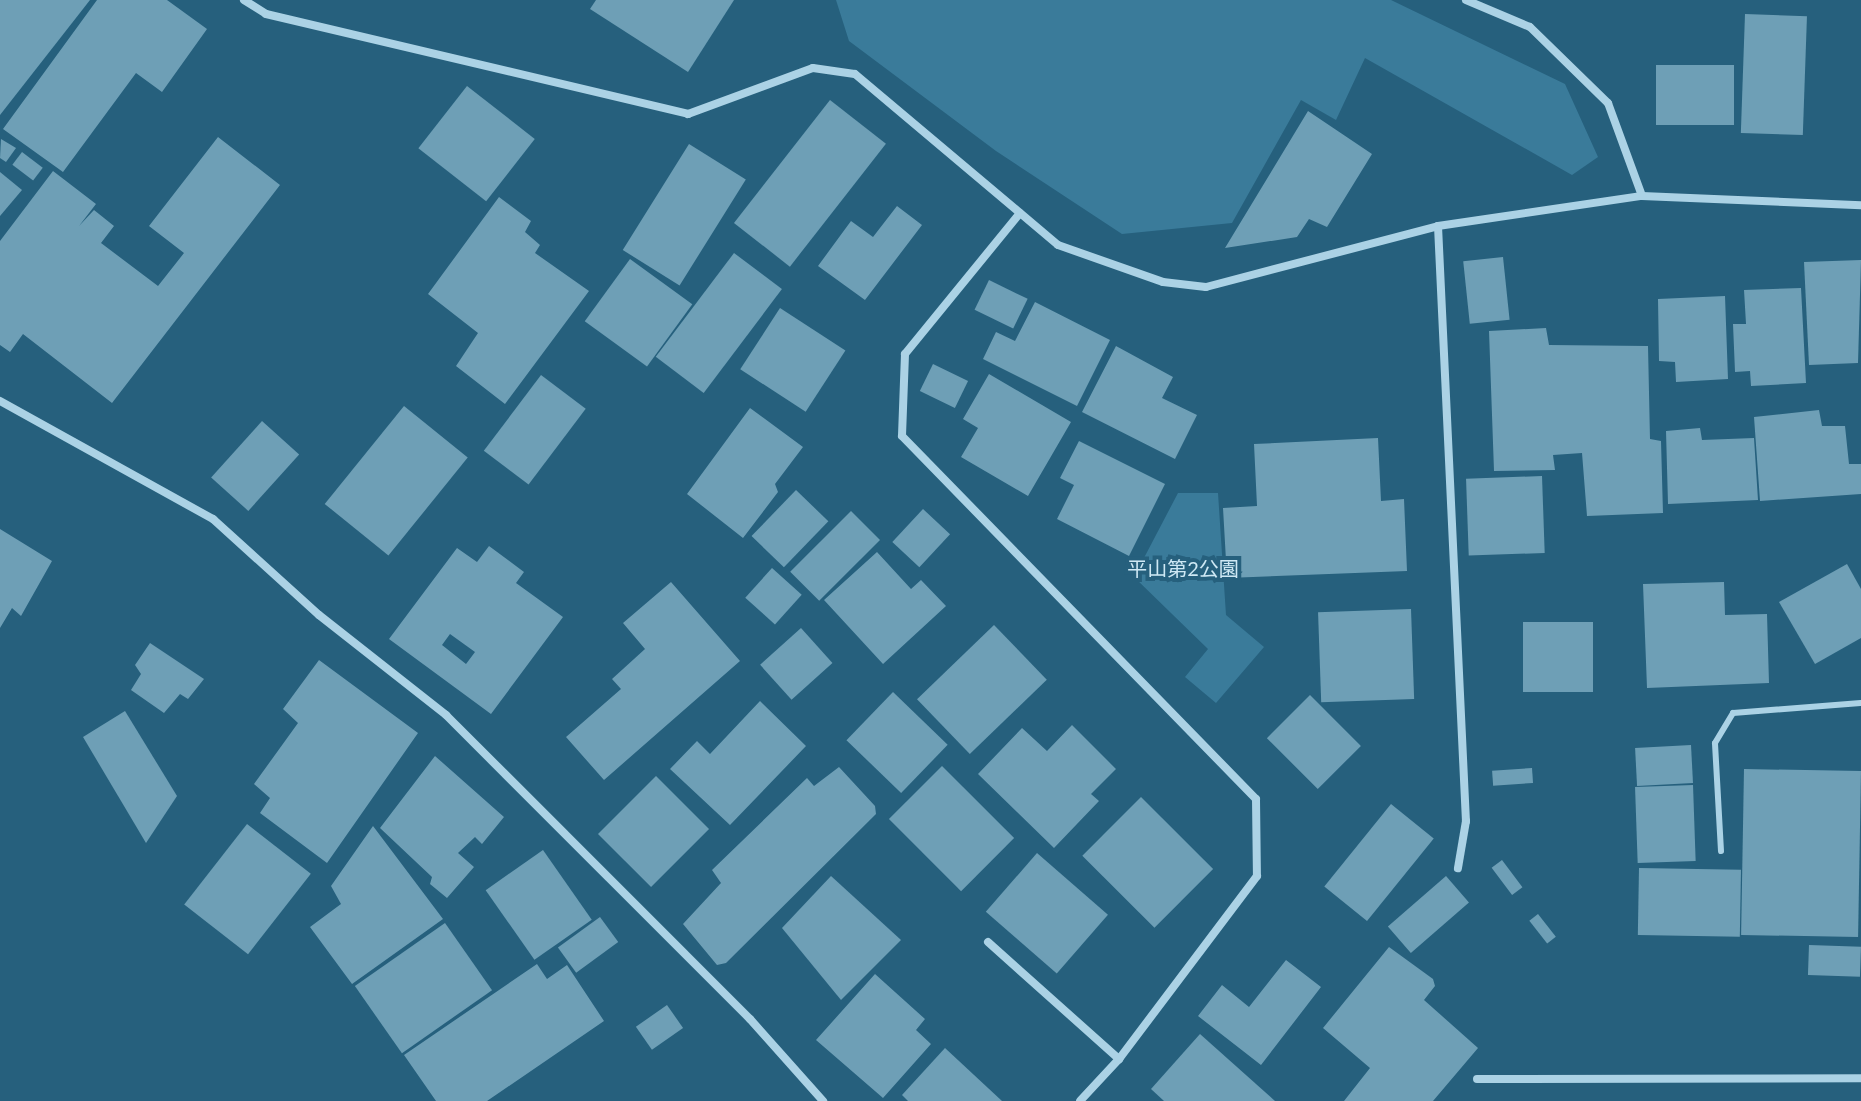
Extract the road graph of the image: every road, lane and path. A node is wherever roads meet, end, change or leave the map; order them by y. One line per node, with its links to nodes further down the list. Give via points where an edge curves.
1 (244, 0): 5 (street, via 266,14 688,114 813,68 855,74)
2 (1466, 0): 3 (street, via 1530,27 1608,103)
3 (1642, 196): 4 (street); 6 (street)
4 (1861, 205)
5 (1020, 213): 6 (street, via 1058,245 1109,266 1206,287); 12 (street, via 905,354 902,436 1256,799 1257,876)
6 (1438, 226): 10 (street, via 1466,821)
7 (0, 401): 15 (street, via 213,519 319,615 446,715 750,1019)
8 (1861, 703): 9 (lane, via 1733,713 1715,743)
9 (1721, 851)
10 (1458, 868)
11 (988, 942): 12 (street)
12 (1119, 1059): 16 (street)
13 (1861, 1078): 14 (street)
14 (1477, 1079)
15 (823, 1101)
16 (1080, 1101)

